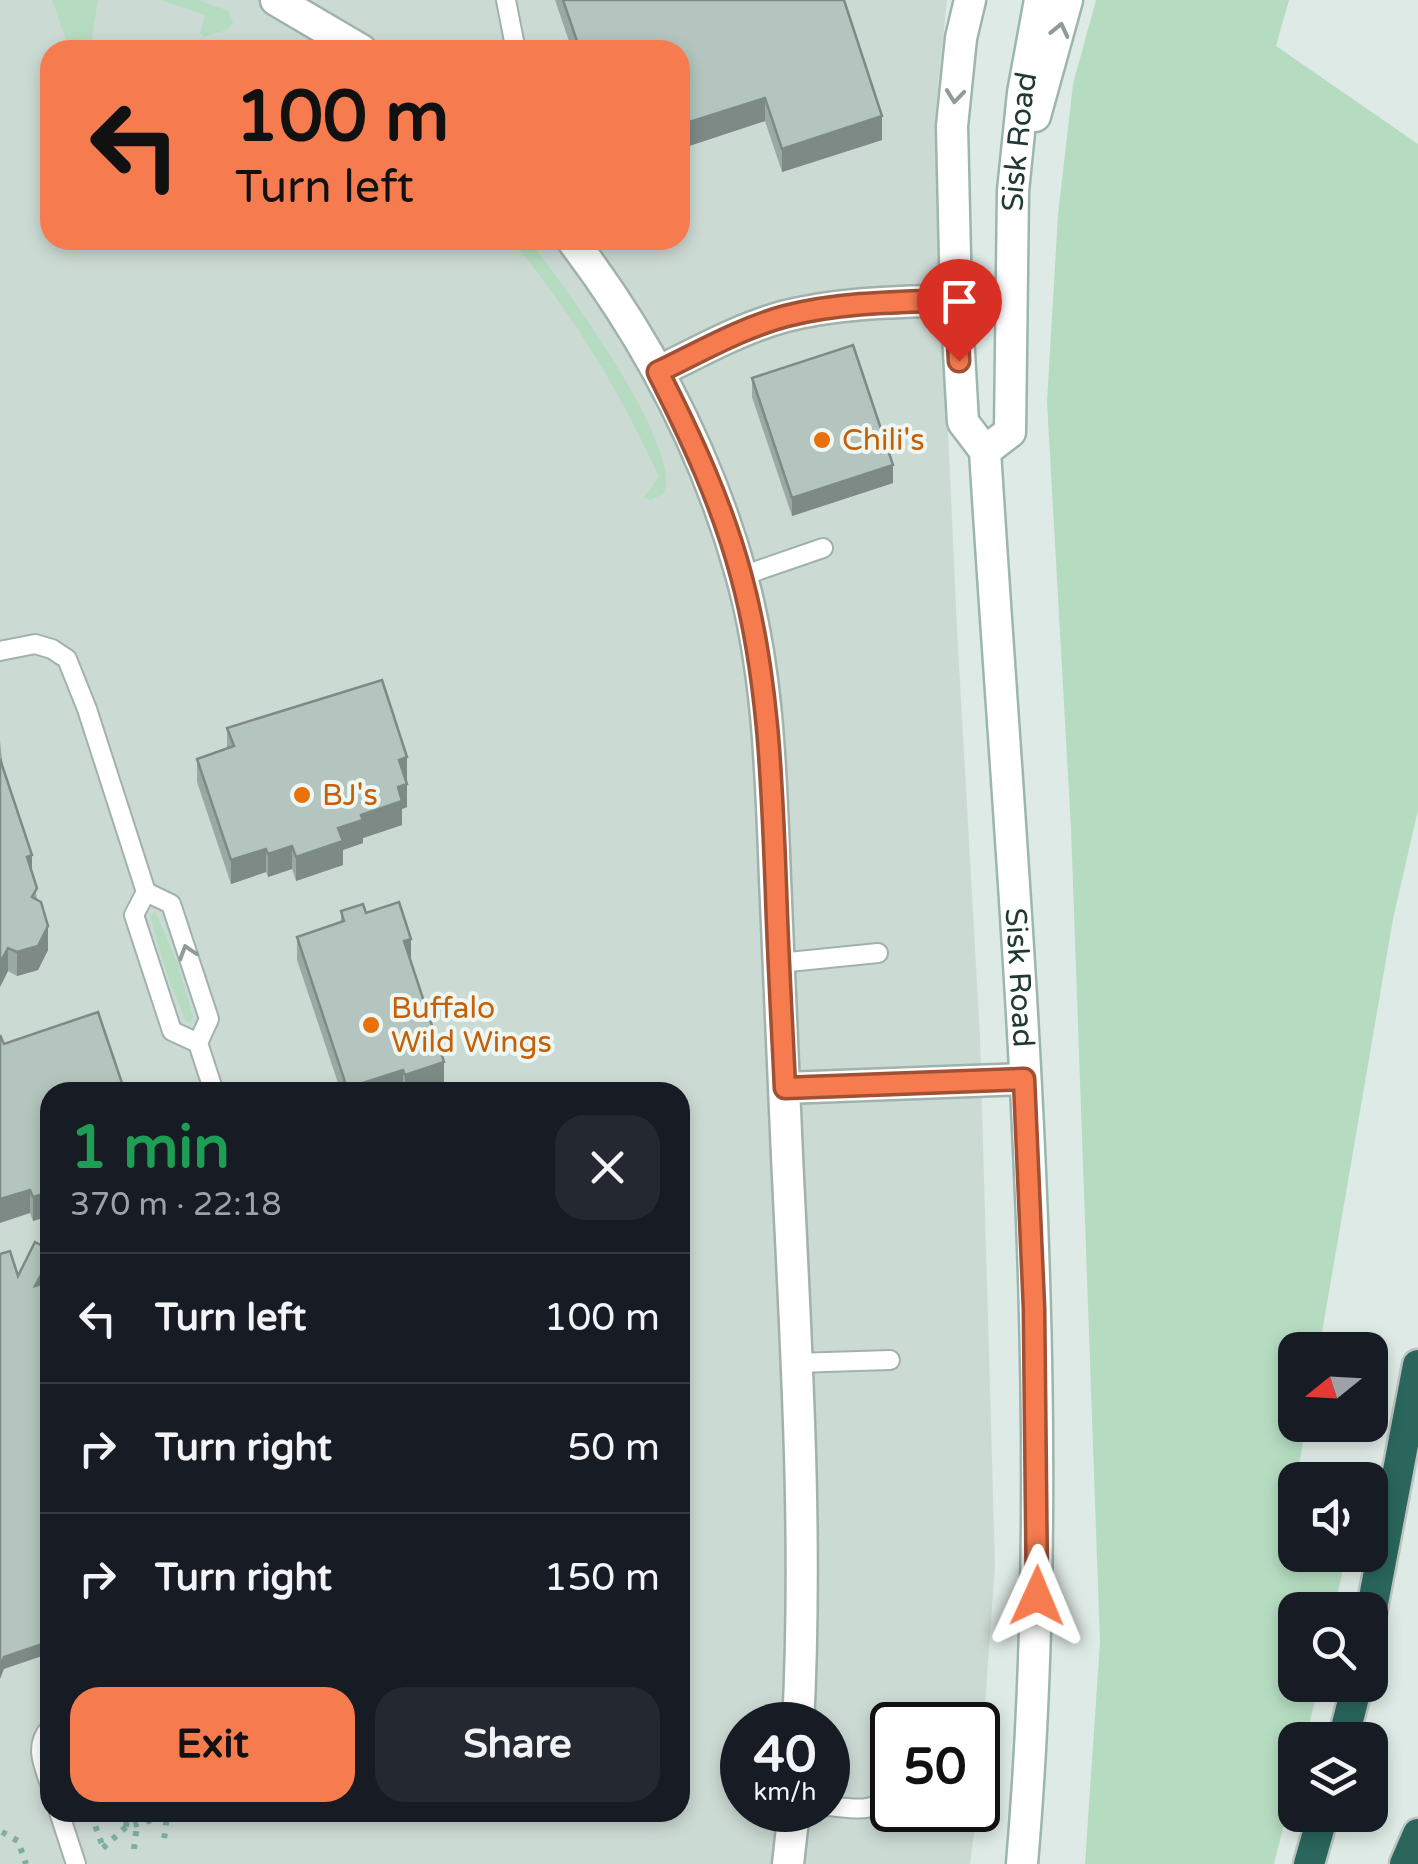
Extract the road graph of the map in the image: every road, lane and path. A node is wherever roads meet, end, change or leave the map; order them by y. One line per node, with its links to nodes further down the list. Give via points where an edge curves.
1 (506, 0): 7 (lane)
2 (970, 0): 10 (main road, Sisk Road, one-way to 10, via 952,126)
3 (1040, 0): 8 (main road, Sisk Road)
4 (1068, 0): 8 (main road, one-way to 4)
5 (288, 2): 6 (main road)
6 (346, 40)
7 (514, 40)
8 (1013, 190): 12 (main road, Sisk Road, via 1010,432)
9 (579, 250): 11 (main road)
10 (956, 300): 11 (main road, via 846,305 782,317); 12 (main road, Sisk Road, via 963,422)
11 (658, 372): 14 (main road, via 708,479)
12 (985, 451): 20 (main road, Sisk Road)
13 (823, 548): 14 (lane)
14 (742, 576): 18 (main road, via 765,705)
15 (0, 650): 16 (lane, via 36,644 67,659)
16 (146, 892): 19 (lane, one-way to 16, via 209,1019 171,904); 19 (lane, via 134,916 172,1031)
17 (878, 954): 18 (lane)
18 (779, 963): 22 (main road)
19 (198, 1043): 21 (lane)
20 (1024, 1079): 22 (main road); 44 (main road, Sisk Road, via 1038,1524)
21 (211, 1082)
22 (785, 1088): 24 (main road)
23 (890, 1360): 24 (lane)
24 (795, 1363): 27 (main road, via 803,1516)
25 (1418, 1365): 26 (highway)
26 (1375, 1592)
27 (799, 1702)
28 (62, 1822): 42 (lane)
29 (94, 1822): 34 (path, via 104,1850)
30 (126, 1822): 34 (path)
31 (144, 1822): 33 (path)
32 (166, 1822): 39 (path)
33 (137, 1824): 34 (path); 40 (path)
34 (126, 1827)
35 (2, 1832): 41 (path, via 18,1840)
36 (792, 1832): 43 (main road)
37 (1318, 1832): 45 (highway)
38 (1418, 1834): 46 (highway)
39 (164, 1840)
40 (134, 1849)
41 (26, 1864)
42 (76, 1864)
43 (788, 1864)
44 (1022, 1864)
45 (1309, 1864)
46 (1406, 1864)

